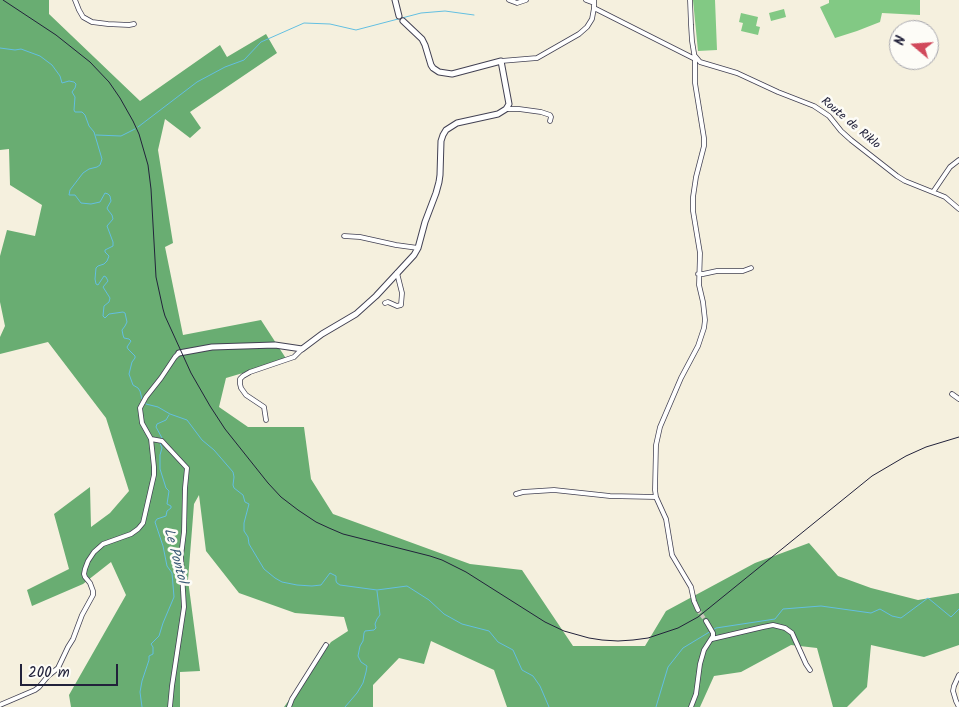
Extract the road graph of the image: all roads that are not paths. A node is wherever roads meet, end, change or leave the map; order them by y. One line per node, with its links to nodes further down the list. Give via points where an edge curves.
1 (75, 0): 10 (street, via 83,17 92,22)
2 (395, 0): 8 (street)
3 (509, 0): 4 (street, via 517,3)
4 (526, 0)
5 (586, 0): 7 (street, Route de Riklo)
6 (690, 0): 11 (street)
7 (594, 4): 11 (street, Route de Riklo); 12 (street, via 587,27 546,55)
8 (399, 16): 9 (street)
9 (403, 22): 12 (street, via 423,42 431,65 439,72 452,74)
10 (134, 24)
11 (694, 56): 16 (street, Route de Riklo, via 700,62 738,73 814,106 897,176); 22 (street, via 704,138 693,197 699,246)
12 (501, 61): 13 (street, via 509,104)
13 (506, 109): 14 (street, via 541,112 550,115); 19 (street, via 488,117 457,123 446,130 441,141 439,182)
14 (550, 121)
15 (959, 160): 16 (street)
16 (932, 192): 17 (street, Route de Riklo, via 945,197)
17 (959, 209)
18 (344, 236): 19 (street)
19 (418, 248): 21 (street)
20 (751, 268): 22 (street)
21 (397, 273): 23 (street, via 401,305); 24 (street, via 356,314)
22 (698, 274): 31 (street, via 704,328 660,427 656,445)
23 (385, 303)
24 (302, 349): 25 (street, via 275,345 212,347); 28 (street, via 294,357 250,372 240,380 240,388 246,395 264,407)
25 (179, 353): 29 (street, via 140,408 142,423)
26 (952, 394): 27 (street)
27 (959, 399)
28 (266, 420)
29 (151, 439): 38 (street, via 154,475 143,523 131,534 103,544 88,561 84,574 93,595 58,668 34,690); 40 (street, via 162,441 187,468 181,556 184,607)
30 (516, 494): 31 (street, via 554,490 610,496)
31 (656, 496): 32 (street, via 666,519 672,555 691,587)
32 (698, 610)
33 (706, 621): 34 (street)
34 (713, 637): 36 (street, via 763,627 785,628 792,633); 42 (street, via 704,650)
35 (326, 645): 41 (street)
36 (810, 670)
37 (959, 675): 39 (street, via 954,686)
38 (0, 705)
39 (959, 706)
40 (170, 707)
41 (289, 707)
42 (691, 707)

